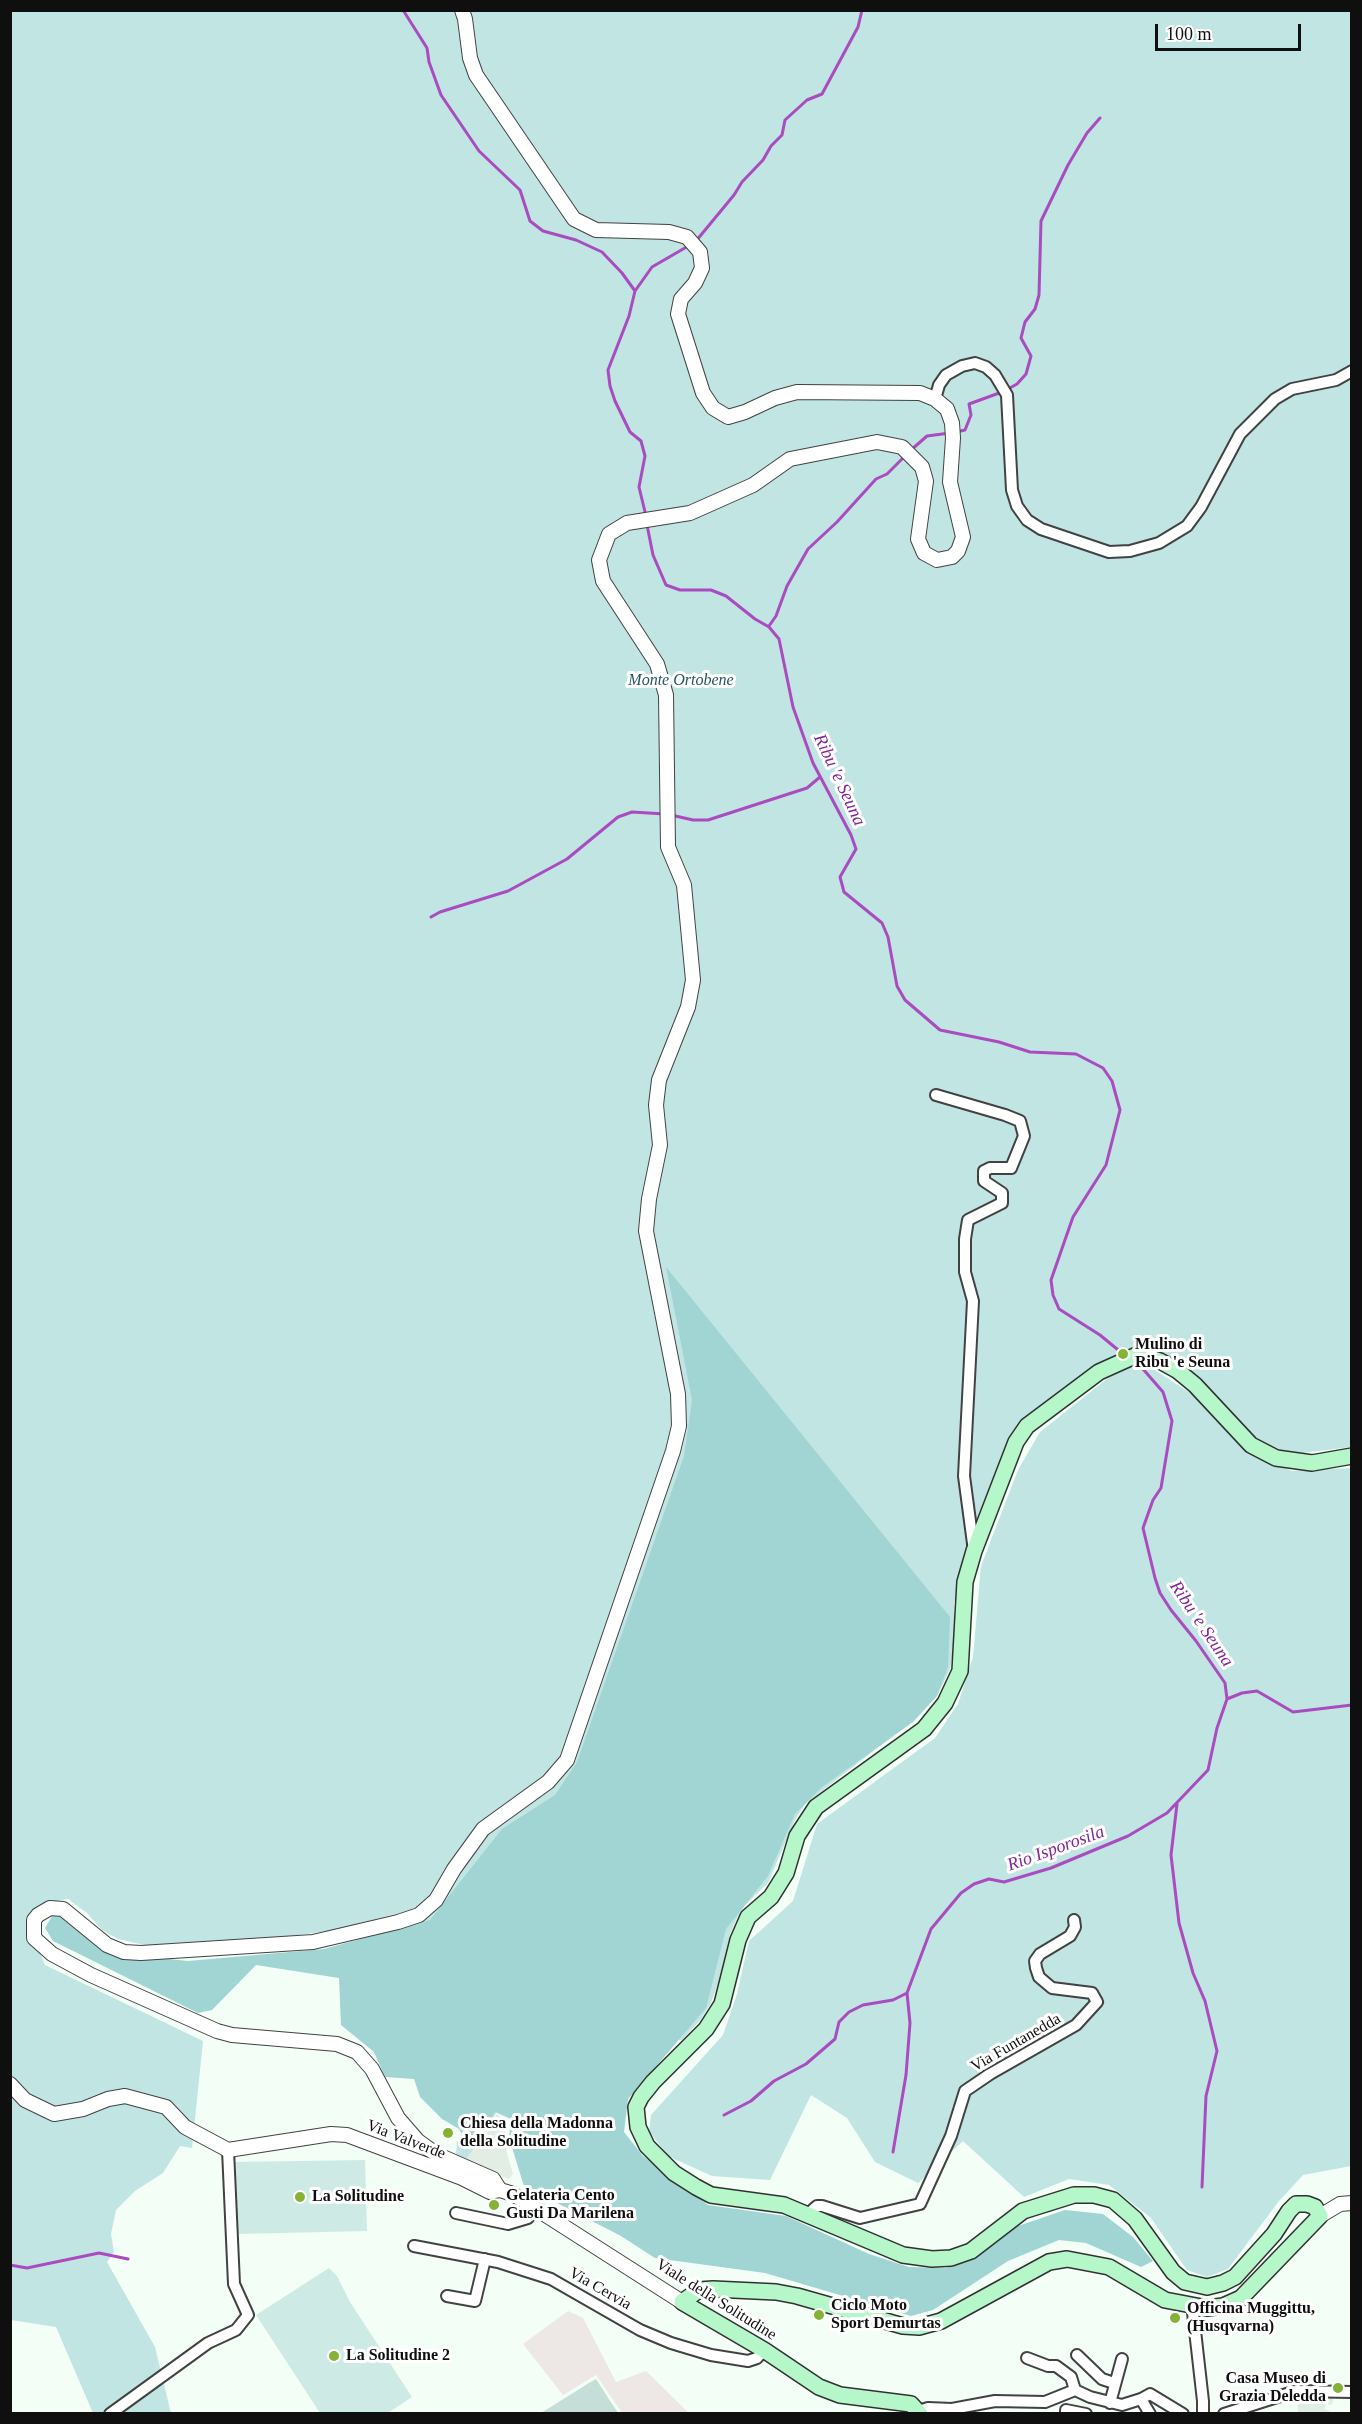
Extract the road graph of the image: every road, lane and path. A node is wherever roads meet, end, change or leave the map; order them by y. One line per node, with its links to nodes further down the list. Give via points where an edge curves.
1 (462, 10): 3 (street, via 476,75 574,219 596,230 669,232 687,237 700,252 702,268 681,299 678,314 703,393 713,408 728,417 797,392 920,393)
2 (1352, 371): 3 (street, via 1336,380 1292,389 1275,399 1240,434 1188,526 1159,543 1130,551 1109,552 1041,529 1027,520 1012,490 1007,395 986,367 975,363 946,375)
3 (935, 399): 10 (street, via 946,409 952,423 950,482 963,537 958,551 945,560 930,557 918,539 926,481 921,467 907,451 877,442 790,459 753,485 690,513 627,523 609,534 599,560 603,581 657,664 666,694 668,848 684,885 693,980 688,1007 659,1080 656,1105 660,1145 646,1231 678,1394 679,1426 567,1760 548,1782 483,1829 436,1900 419,1915 398,1922 313,1941 141,1953 107,1945 63,1909 50,1908 34,1920 34,1938 52,1954 217,2031 337,2044 357,2052 372,2069 398,2118 418,2141 436,2154 493,2180)
4 (936, 1095): 6 (street, via 1005,1114 1020,1121 1024,1136 1011,1168 984,1171 984,1180 1002,1192 1002,1203 968,1220 965,1239 965,1272 973,1301 964,1476)
5 (1352, 1455): 6 (main road, via 1312,1463 1276,1458 1251,1445 1178,1371 1139,1354 1100,1372 1027,1426 1016,1442)
6 (974, 1551): 14 (main road, via 965,1582 960,1671 945,1703 924,1729 816,1807 797,1836 786,1873 771,1897 748,1917 722,2004 706,2029 653,2082 636,2107 638,2127 647,2146 674,2173 696,2187 711,2195 784,2205)
7 (1074, 1920): 14 (street, Via Funtanedda, via 1070,1936 1040,1954 1036,1968 1039,1977 1052,1988 1092,1993 1097,2002 1076,2025 965,2091 951,2136 920,2204 860,2218 822,2206)
8 (10, 2084): 9 (street, via 25,2100 54,2114 125,2096 166,2107 185,2127)
9 (228, 2150): 10 (street, Via Valverde, via 347,2135 490,2192); 35 (street, via 234,2284 248,2315 236,2330 208,2343)
10 (500, 2190): 12 (street, Viale della Solitudine)
11 (1352, 2203): 15 (street, via 1340,2204)
12 (536, 2208): 13 (street, via 528,2218 508,2224); 19 (street, Viale della Solitudine)
13 (456, 2213)
14 (808, 2214): 15 (main road, via 903,2255 951,2259 971,2251 1023,2211 1074,2195 1094,2196 1113,2200 1136,2219 1173,2272 1185,2282 1207,2287 1235,2277 1296,2204 1315,2208)
15 (1320, 2217): 20 (main road, via 1241,2298 1207,2308)
16 (414, 2246): 17 (street, Via Cervia)
17 (485, 2259): 18 (street, via 475,2301); 21 (street, Via Cervia, via 551,2278 640,2330 671,2343 748,2361)
18 (447, 2295)
19 (682, 2302): 20 (main road, via 699,2290 776,2292 919,2327 941,2321 1050,2262 1067,2259 1109,2267 1165,2300); 21 (main road, Viale della Solitudine)
20 (1192, 2304): 39 (street)
21 (764, 2350): 33 (main road, Viale della Solitudine, via 840,2395 910,2404)
22 (1077, 2355): 25 (street, via 1102,2379)
23 (1027, 2358): 26 (street, via 1063,2370 1071,2377)
24 (1122, 2359): 25 (street)
25 (1114, 2383): 30 (street)
26 (1074, 2390): 28 (street); 30 (street)
27 (1352, 2392): 31 (street, via 1296,2391)
28 (1060, 2396): 32 (street, via 1044,2402 995,2401); 34 (street)
29 (1141, 2399): 30 (street); 37 (street); 38 (street, via 1150,2394 1156,2396)
30 (1114, 2407)
31 (1254, 2409): 40 (street)
32 (956, 2411): 33 (street)
33 (920, 2412)
34 (1066, 2412): 36 (street)
35 (110, 2414)
36 (1086, 2414)
37 (1149, 2414)
38 (1183, 2414)
39 (1203, 2414)
40 (1224, 2414)

